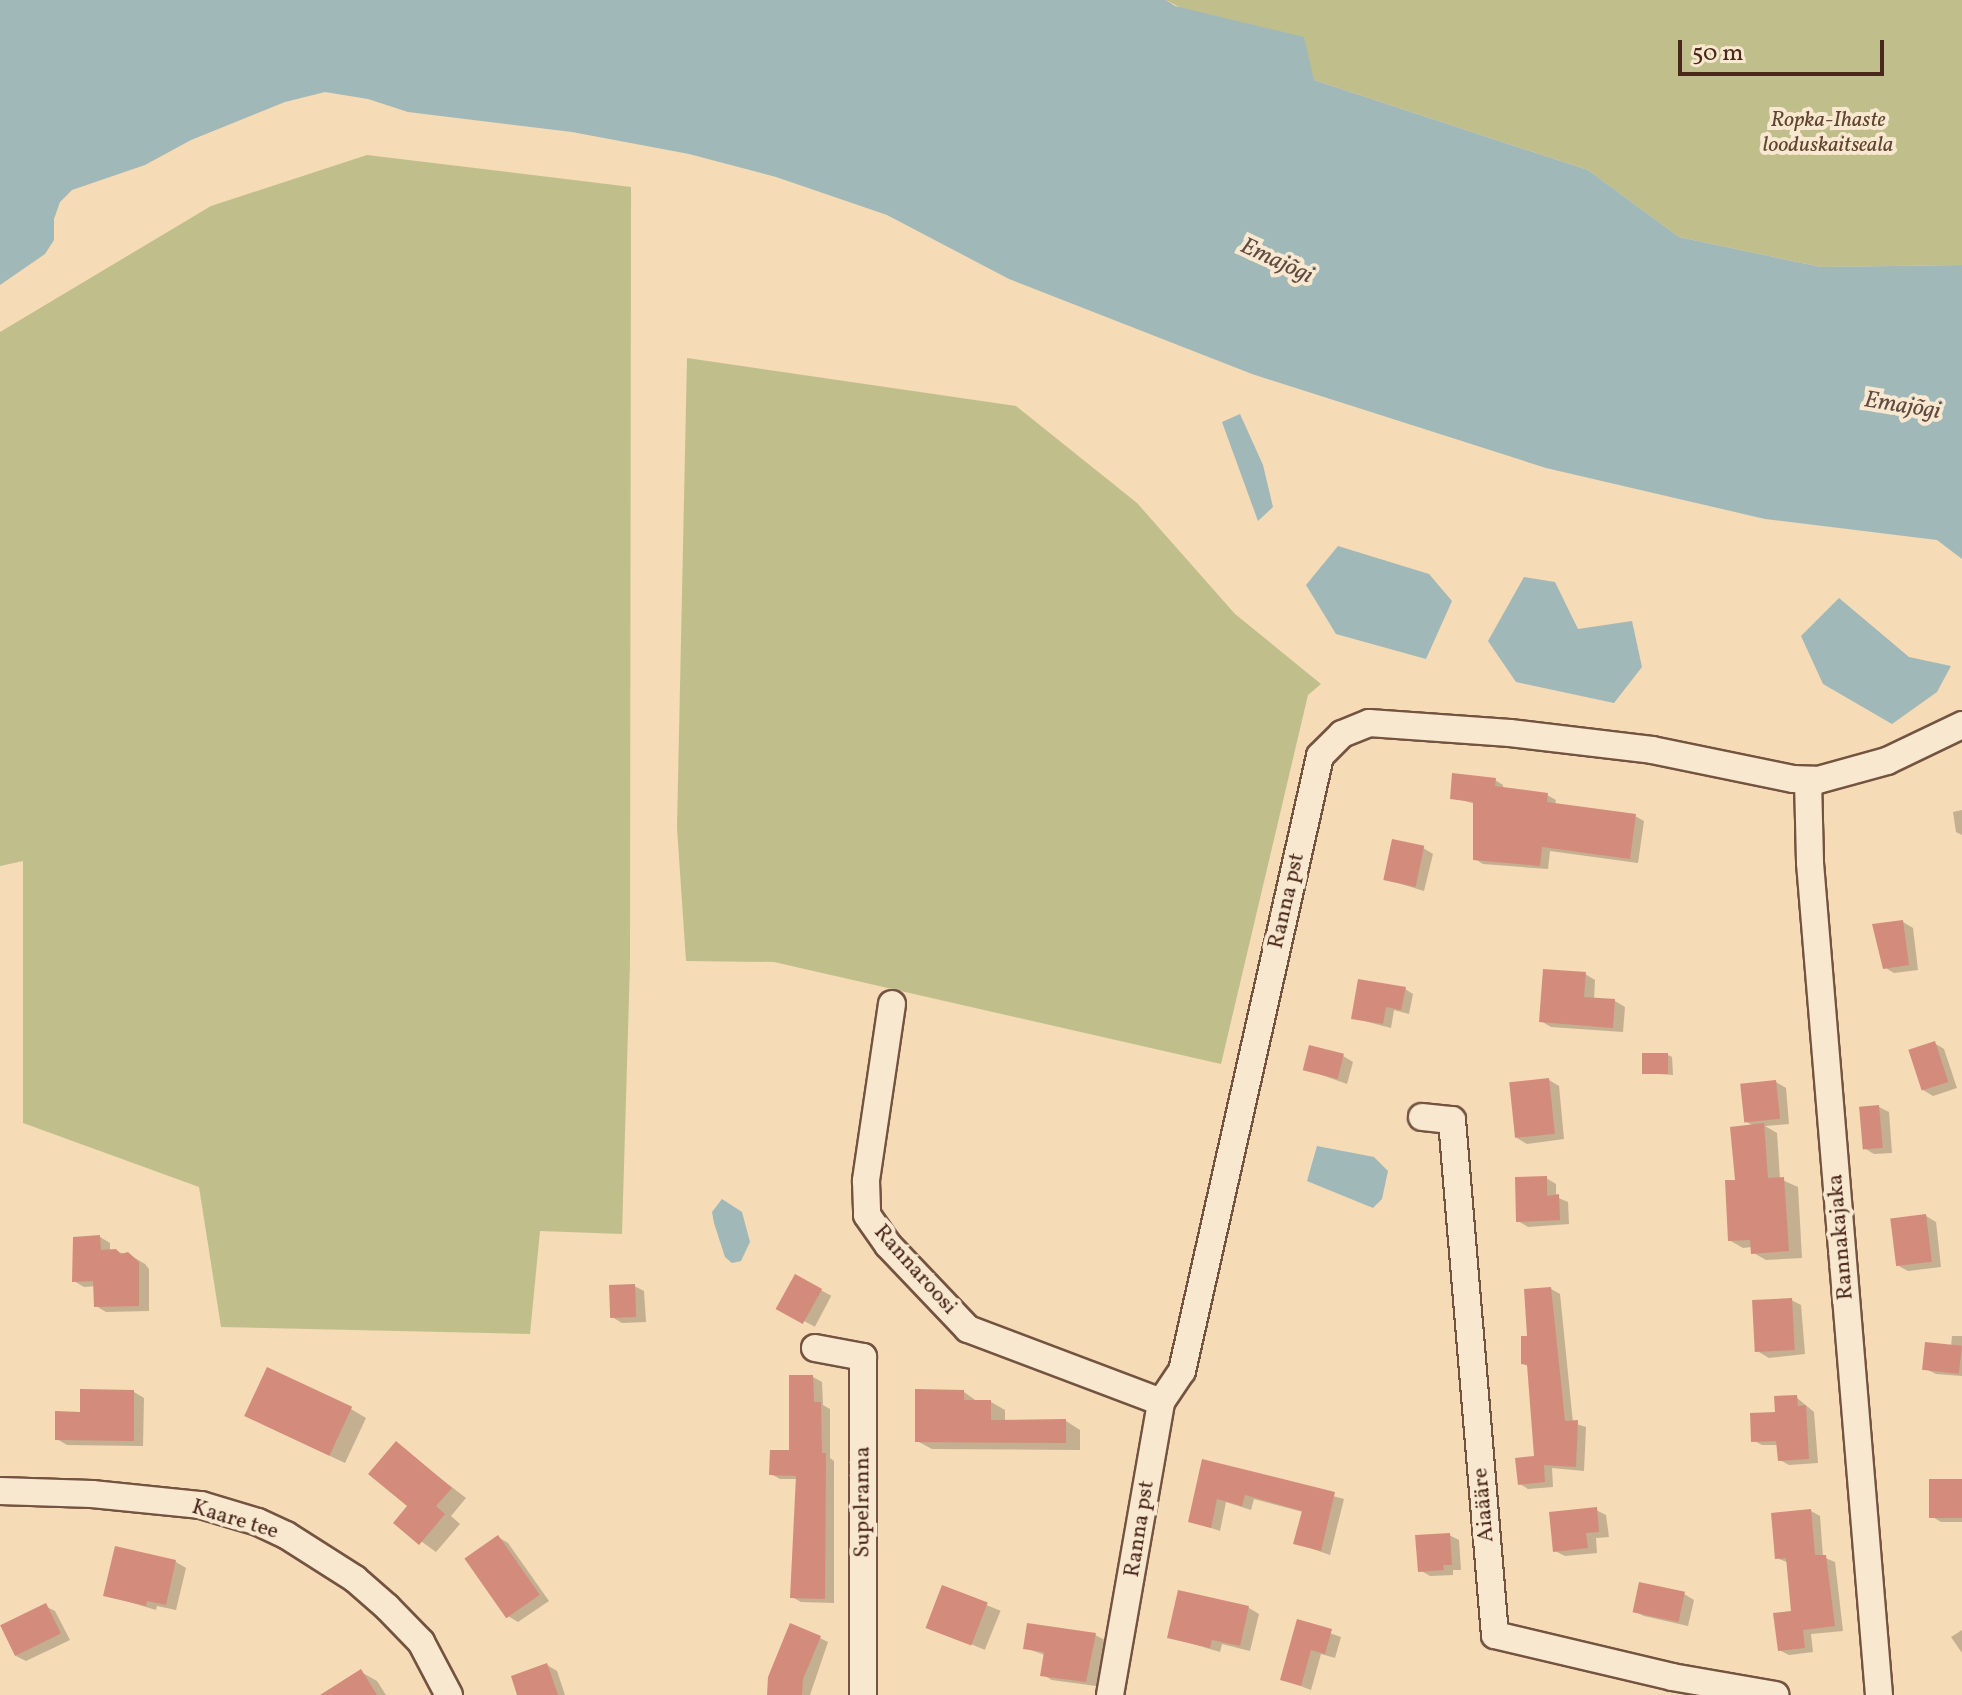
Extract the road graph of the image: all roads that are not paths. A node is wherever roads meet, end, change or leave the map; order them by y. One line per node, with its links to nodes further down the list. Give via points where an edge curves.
1 (1962, 725): 2 (street, Ranna pst, via 1887,761)
2 (1808, 780): 6 (street, Ranna pst, via 1652,750 1510,733 1369,723 1342,734 1320,756 1182,1371); 12 (street, Rannakajaka, via 1811,876)
3 (892, 1004): 6 (street, Rannaroosi, via 866,1181 867,1215 888,1245 968,1329)
4 (1422, 1117): 11 (street, Aiaääre, via 1452,1120 1495,1635)
5 (815, 1348): 9 (street, Supelranna, via 863,1357)
6 (1161, 1402): 10 (street, Ranna pst)
7 (0, 1491): 8 (street, Kaare tee, via 201,1505 258,1522 355,1579 387,1607 421,1642)
8 (449, 1695)
9 (863, 1695)
10 (1110, 1695)
11 (1775, 1695)
12 (1879, 1695)

